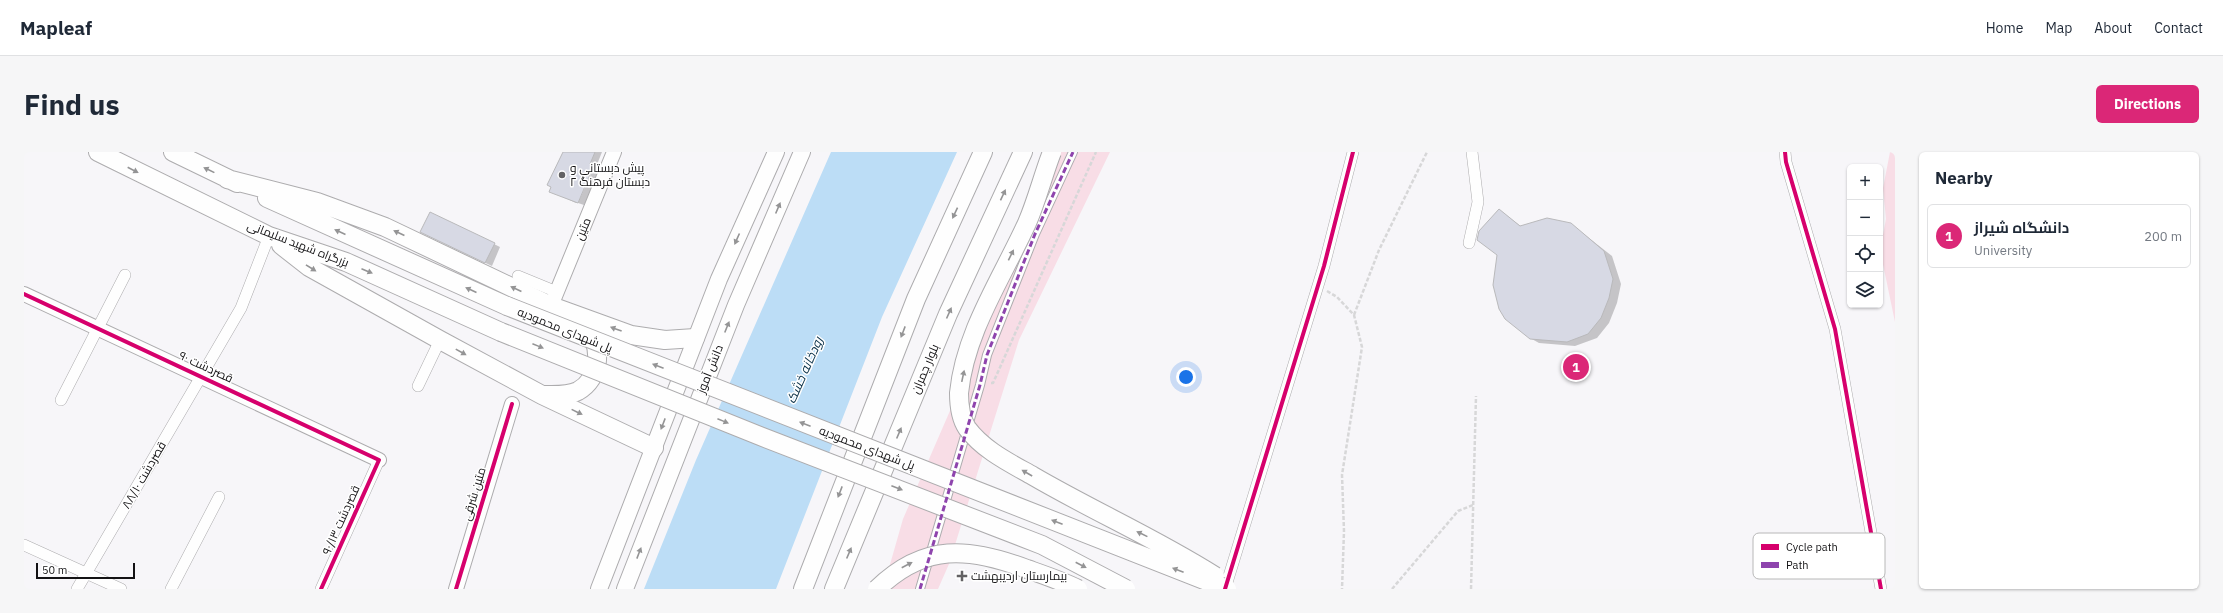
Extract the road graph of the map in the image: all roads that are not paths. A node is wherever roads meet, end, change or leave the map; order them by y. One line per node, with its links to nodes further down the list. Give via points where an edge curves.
1 (98, 152): 14 (main road, بزرگراه شهید سلیمانی, one-way to 14)
2 (173, 152): 13 (main road, one-way to 2)
3 (614, 152): 19 (street, متین)
4 (776, 152): 22 (main road, دانش آموز, one-way to 22)
5 (802, 152): 42 (main road, دانش آموز, one-way to 5, via 733,312)
6 (983, 152): 43 (main road, one-way to 43, via 916,299)
7 (1023, 152): 44 (main road, بلوار چمران, one-way to 7, via 948,314)
8 (1052, 152): 50 (main road, one-way to 8, bridge, via 1176,551 1082,505 1004,459 984,446 967,428 961,413 959,394 969,348 987,303 1027,221)
9 (1073, 152): 46 (street, via 1035,234 987,355)
10 (1353, 152): 49 (street, via 1318,285)
11 (1472, 152): 15 (street, via 1478,202)
12 (1785, 152): 32 (street, via 1835,329)
13 (227, 179): 19 (main road, one-way to 13, via 385,227 317,202); 49 (main road, پل شهدای محمودیه, one-way to 13, bridge, via 507,306)
14 (269, 236): 23 (main road, one-way to 23, via 309,267); 24 (street, ۸۸/۱۰ قصردشت, via 241,308); 48 (main road, بزرگراه شهید سلیمانی, one-way to 48, bridge, via 346,262 502,332 745,430 1042,545)
15 (1469, 243)
16 (125, 275): 21 (street)
17 (518, 276): 19 (street)
18 (24, 294): 21 (street, ۹۰ قصردشت)
19 (554, 299): 20 (main road)
20 (569, 312): 22 (main road, one-way to 20, via 665,340 632,335); 26 (main road, via 589,330 597,351 598,364 588,384 577,391)
21 (98, 328): 24 (street, ۹۰ قصردشت); 27 (street)
22 (695, 338): 29 (main road, دانش آموز, one-way to 29)
23 (440, 340): 25 (street); 26 (main road, one-way to 26)
24 (201, 376): 30 (street, ۹۰ قصردشت); 34 (street, ۸۸/۱۰ قصردشت)
25 (418, 386)
26 (542, 395): 29 (main road, one-way to 29)
27 (61, 400)
28 (512, 404): 40 (street, متین شرقی)
29 (654, 448): 41 (main road, دانش آموز)
30 (379, 460): 39 (street, ۹۰/۱۳ قصردشت)
31 (219, 497): 38 (street)
32 (1871, 533)
33 (24, 545): 34 (street)
34 (86, 573): 36 (street, ۸۸/۱۰ قصردشت); 37 (street)
35 (1879, 579): 51 (street)
36 (77, 589)
37 (121, 589)
38 (171, 589)
39 (321, 589)
40 (456, 589)
41 (598, 589)
42 (625, 589)
43 (803, 589)
44 (834, 589)
45 (877, 589): 47 (main road, one-way to 47, bridge, via 899,569 912,562 927,556 957,552 984,554 1007,561)
46 (920, 589)
47 (1078, 589)
48 (1126, 589)
49 (1226, 589)
50 (1236, 589)
51 (1881, 589)

